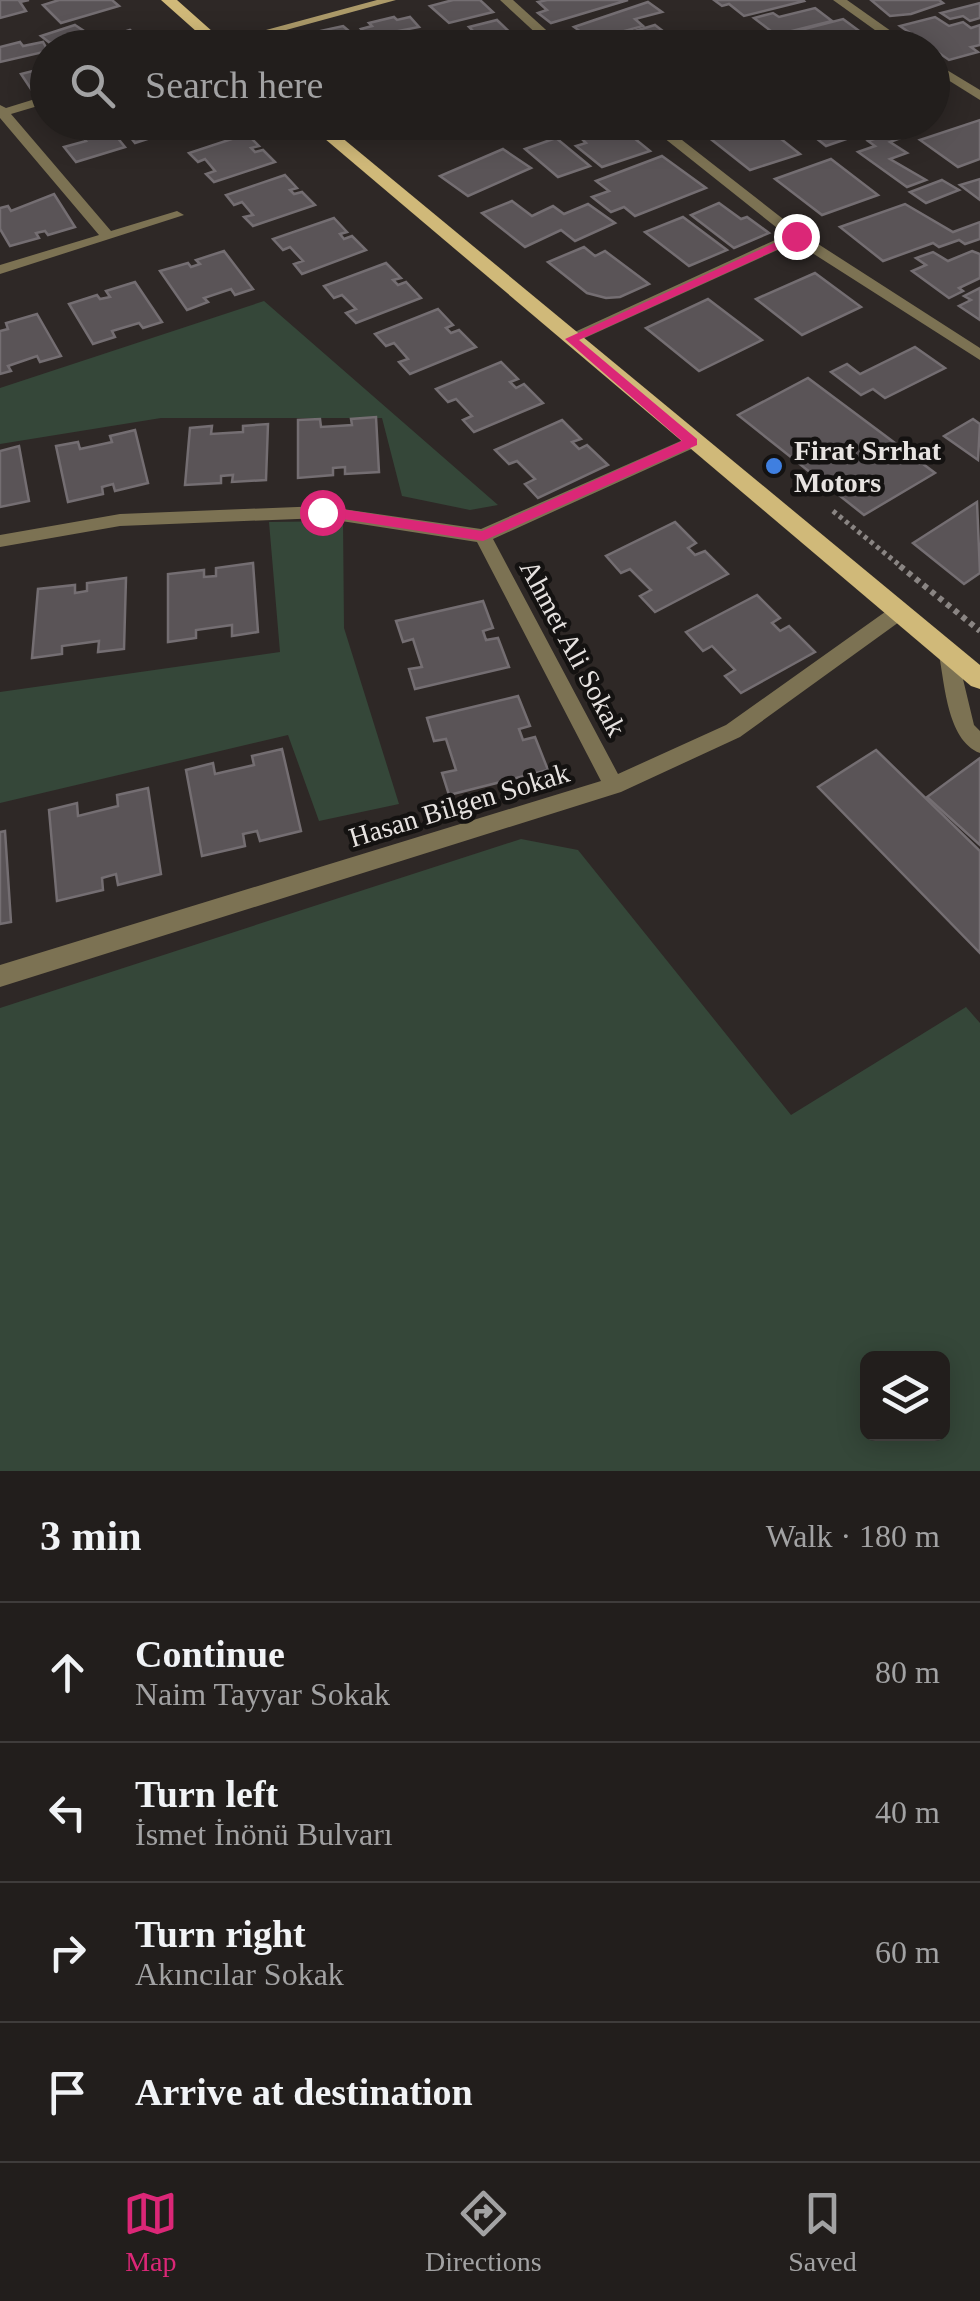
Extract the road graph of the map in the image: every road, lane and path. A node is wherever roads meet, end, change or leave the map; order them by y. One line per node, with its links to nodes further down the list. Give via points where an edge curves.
1 (168, 0): 5 (main road)
2 (390, 0): 6 (main road)
3 (506, 0): 7 (street)
4 (839, 0): 8 (street)
5 (201, 30)
6 (278, 30)
7 (540, 30)
8 (882, 30)
9 (950, 76): 10 (street)
10 (980, 96)
11 (30, 103): 12 (street)
12 (1, 112): 16 (street)
13 (334, 140): 19 (main road)
14 (673, 140): 17 (street)
15 (177, 215): 16 (street)
16 (108, 236): 18 (street)
17 (796, 236): 19 (street); 20 (street)
18 (0, 270)
19 (571, 339): 21 (main road)
20 (978, 352)
21 (692, 442): 22 (street); 24 (main road)
22 (483, 536): 23 (street, via 322,512 120,520); 28 (street, Ahmet Ali Sokak)
23 (0, 542)
24 (900, 612): 25 (main road); 28 (street, Hasan Bilgen Sokak, via 733,732)
25 (947, 650): 26 (main road); 27 (street, via 965,728)
26 (980, 679)
27 (980, 745)
28 (614, 786): 29 (street, Hasan Bilgen Sokak)
29 (0, 976)

